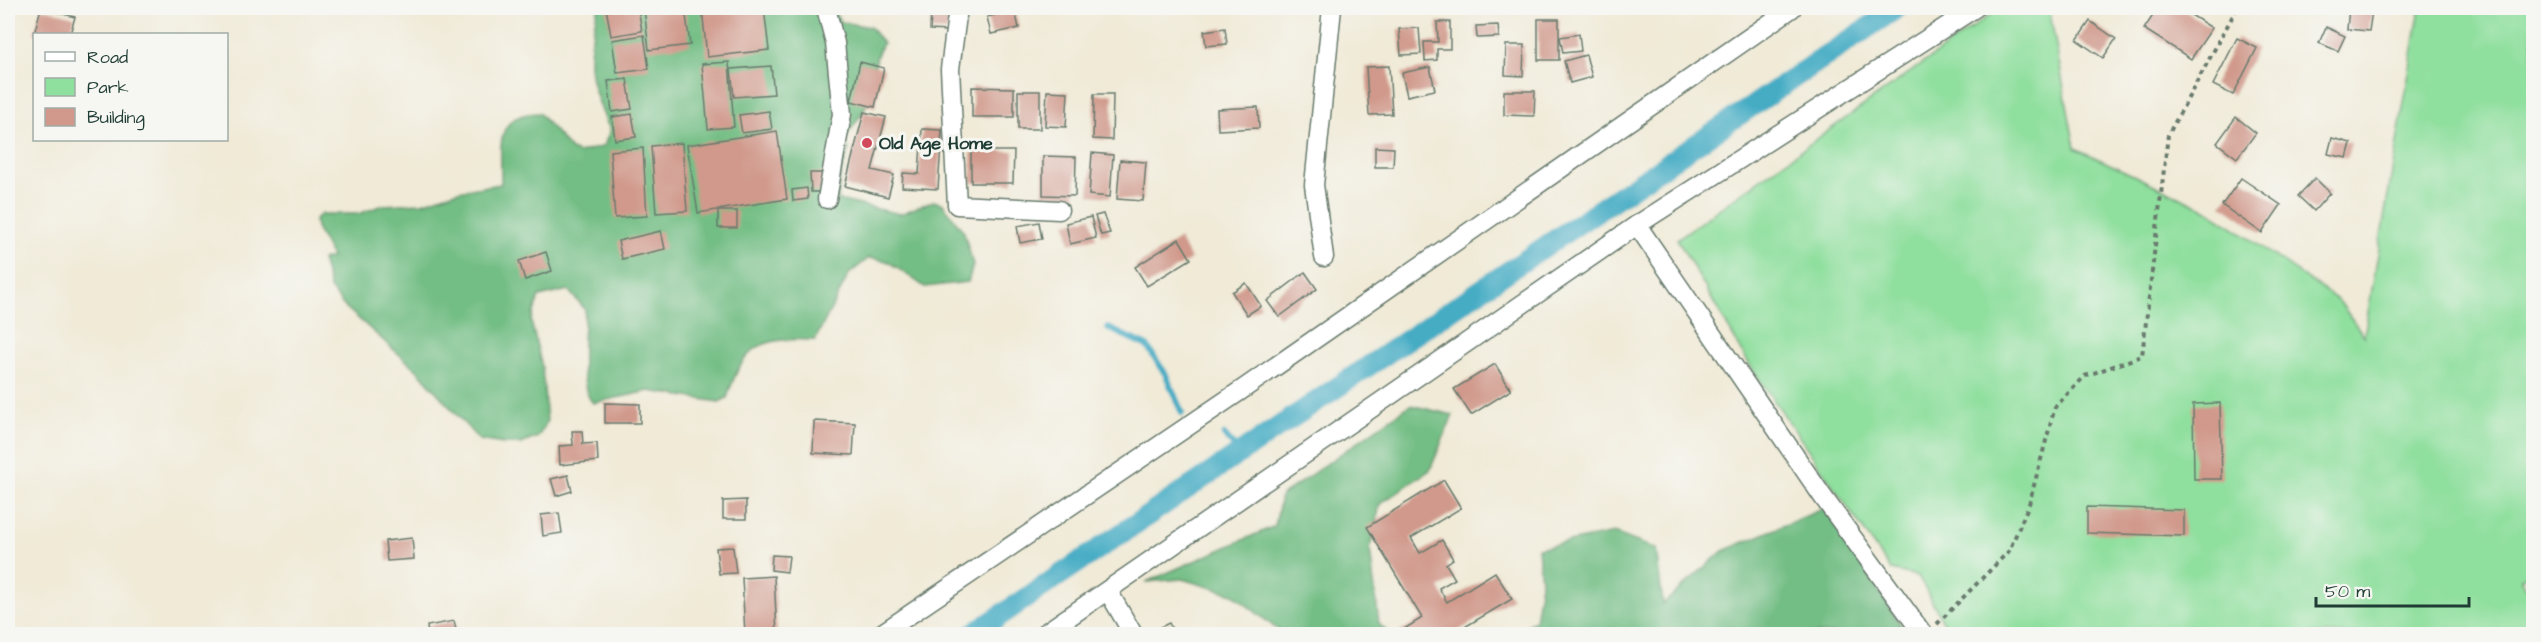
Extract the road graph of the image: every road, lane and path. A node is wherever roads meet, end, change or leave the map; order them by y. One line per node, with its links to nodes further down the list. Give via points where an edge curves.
1 (826, 8): 7 (street, via 835,43 842,114)
2 (958, 8): 8 (street, via 950,69 957,205)
3 (1332, 8): 10 (street, via 1314,185)
4 (1791, 8): 13 (street, via 1252,383)
5 (1974, 8): 9 (street)
6 (2237, 8): 12 (path, via 2168,135 2142,356 2085,376 2055,407 2029,504 2009,551)
7 (827, 199)
8 (1059, 210)
9 (1637, 225): 11 (street); 12 (street, via 1823,497)
10 (1324, 257)
11 (1108, 591): 14 (street); 15 (street)
12 (1929, 630)
13 (881, 634)
14 (1044, 634)
15 (1133, 634)

